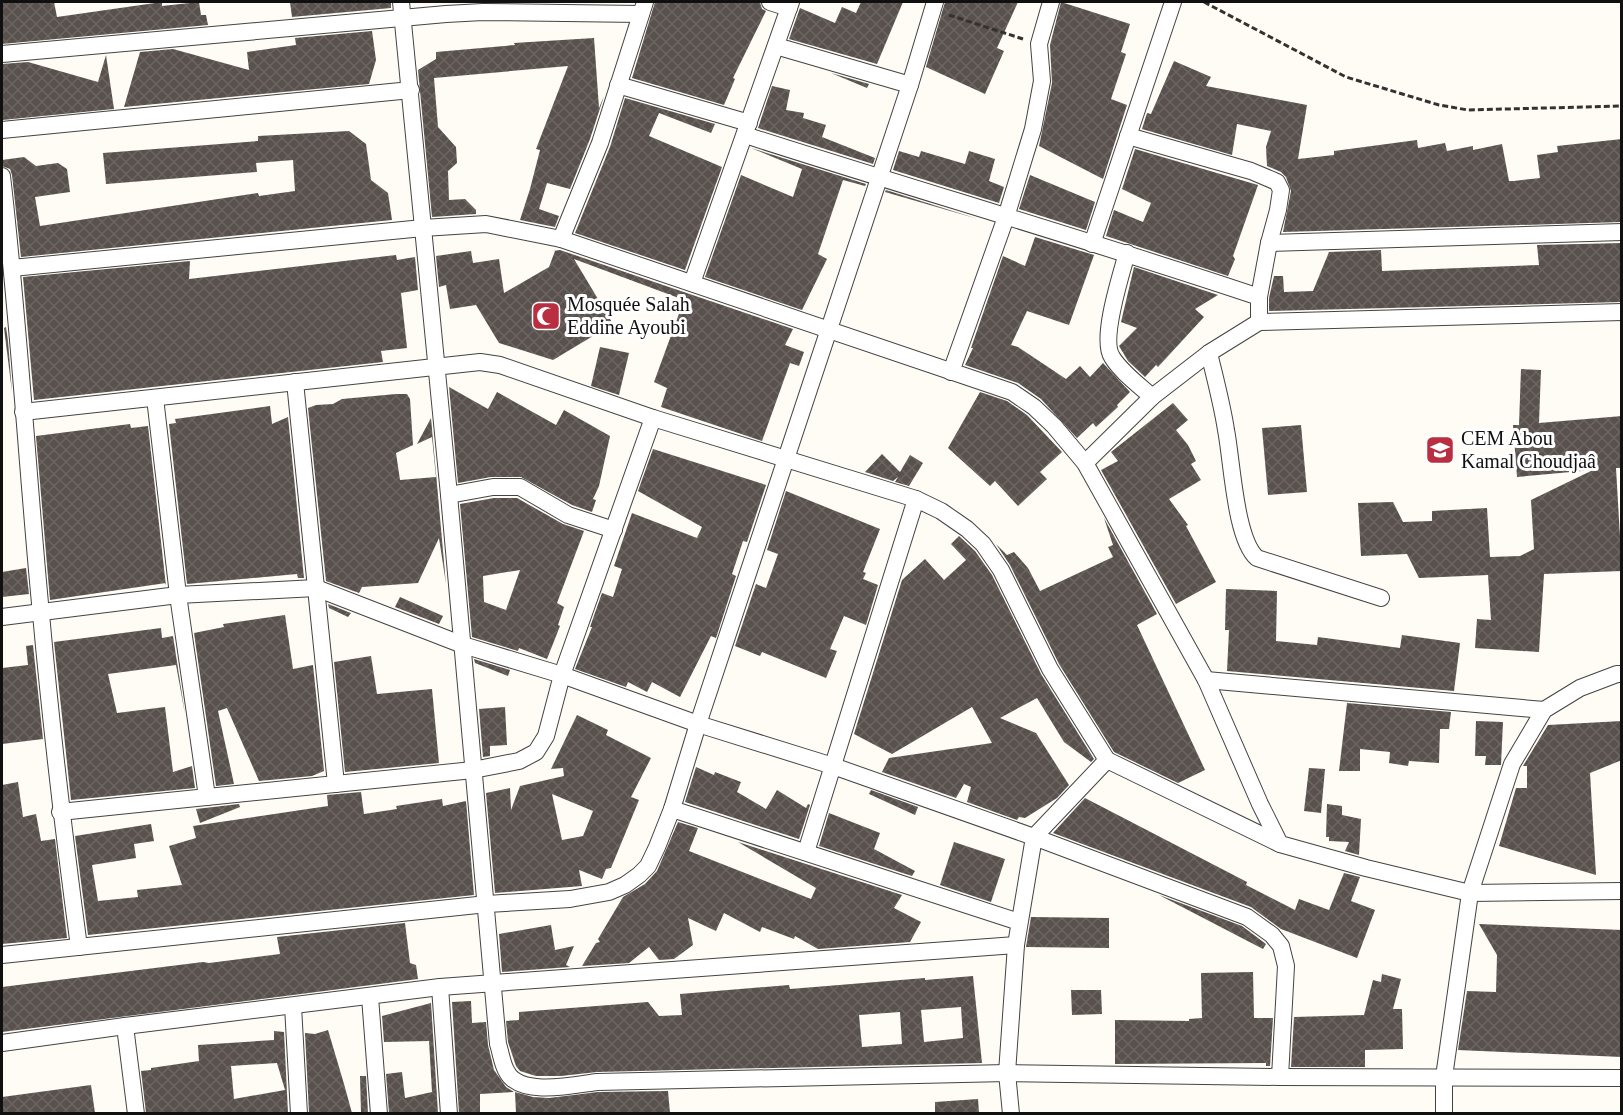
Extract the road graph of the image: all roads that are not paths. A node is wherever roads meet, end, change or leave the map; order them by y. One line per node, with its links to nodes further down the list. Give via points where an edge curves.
1 (770, 2): 4 (street)
2 (1051, 2): 18 (street, via 1039,44 1042,81 1033,129)
3 (1173, 2): 15 (street)
4 (790, 5): 8 (street)
5 (934, 6): 11 (street)
6 (643, 8): 7 (street); 10 (street)
7 (403, 10): 9 (street); 12 (street)
8 (776, 46): 11 (street); 13 (street)
9 (2, 54)
10 (618, 85): 13 (street); 21 (street, via 600,143)
11 (910, 86): 17 (street)
12 (411, 90): 14 (street); 19 (street)
13 (747, 129): 17 (street); 26 (street)
14 (2, 130)
15 (1128, 136): 22 (street); 23 (street, via 1277,182 1281,190)
16 (2, 176): 25 (street)
17 (879, 178): 18 (street); 30 (street)
18 (1006, 217): 22 (street); 33 (street)
19 (423, 228): 21 (street, via 486,224); 25 (street); 32 (street)
20 (1622, 232): 23 (street)
21 (561, 239): 26 (street)
22 (1092, 243): 24 (street)
23 (1269, 243): 27 (street)
24 (1127, 253): 27 (street); 35 (street, via 1115,297 1108,347 1118,365)
25 (12, 268): 37 (street)
26 (692, 284): 30 (street)
27 (1259, 297): 29 (street)
28 (1622, 312): 29 (street)
29 (1258, 322): 31 (street)
30 (830, 329): 33 (street); 39 (street)
31 (1209, 353): 35 (street); 46 (street, via 1227,431 1240,518 1251,553)
32 (436, 366): 34 (street); 38 (street, via 480,362 500,365); 41 (street)
33 (951, 372): 40 (street, via 1012,392 1054,426)
34 (295, 382): 36 (street); 44 (street)
35 (1152, 397): 40 (street)
36 (155, 398): 37 (street); 45 (street)
37 (23, 412): 47 (street)
38 (653, 418): 39 (street); 43 (street)
39 (785, 459): 42 (street); 54 (street)
40 (1085, 463): 52 (street)
41 (449, 495): 43 (street, via 493,487 520,487 568,515); 49 (street)
42 (916, 499): 55 (street, via 941,511 983,544 1050,669); 56 (street)
43 (614, 530): 51 (street)
44 (316, 588): 45 (street); 49 (street); 58 (street)
45 (178, 595): 47 (street); 59 (street)
46 (1381, 598)
47 (41, 613): 48 (street); 61 (street)
48 (2, 617)
49 (463, 645): 51 (street); 57 (street)
50 (1622, 674): 53 (street, via 1580,688)
51 (562, 675): 54 (street); 57 (street, via 546,736 536,752 519,761)
52 (1206, 680): 53 (street); 63 (street)
53 (1544, 710): 66 (street, via 1512,764)
54 (698, 724): 56 (street); 60 (street)
55 (1107, 760): 62 (street); 63 (street)
56 (833, 766): 62 (street); 64 (street)
57 (473, 770): 58 (street); 67 (street)
58 (336, 784): 59 (street)
59 (207, 797): 61 (street)
60 (672, 809): 64 (street); 67 (street, via 648,866 625,885 570,899)
61 (60, 812): 70 (street)
62 (1034, 837): 68 (street); 79 (street, via 1246,917 1272,934 1281,946 1286,966)
63 (1280, 844): 66 (street)
64 (806, 852): 68 (street)
65 (1622, 891): 66 (street)
66 (1470, 893): 80 (street)
67 (487, 904): 70 (street); 72 (street)
68 (1019, 922): 69 (street)
69 (1016, 945): 72 (street); 78 (street)
70 (79, 947): 71 (street)
71 (2, 955)
72 (493, 985): 73 (street); 78 (street, via 498,1044 507,1072 523,1086)
73 (440, 987): 74 (street); 85 (street)
74 (370, 997): 75 (street); 84 (street)
75 (293, 1006): 76 (street); 83 (street)
76 (125, 1026): 77 (street); 82 (street)
77 (2, 1043)
78 (1007, 1073): 79 (street); 86 (street)
79 (1280, 1077): 80 (street)
80 (1444, 1077): 81 (street); 87 (street)
81 (1622, 1078)
82 (136, 1113)
83 (299, 1113)
84 (379, 1113)
85 (449, 1113)
86 (1011, 1113)
87 (1444, 1113)

